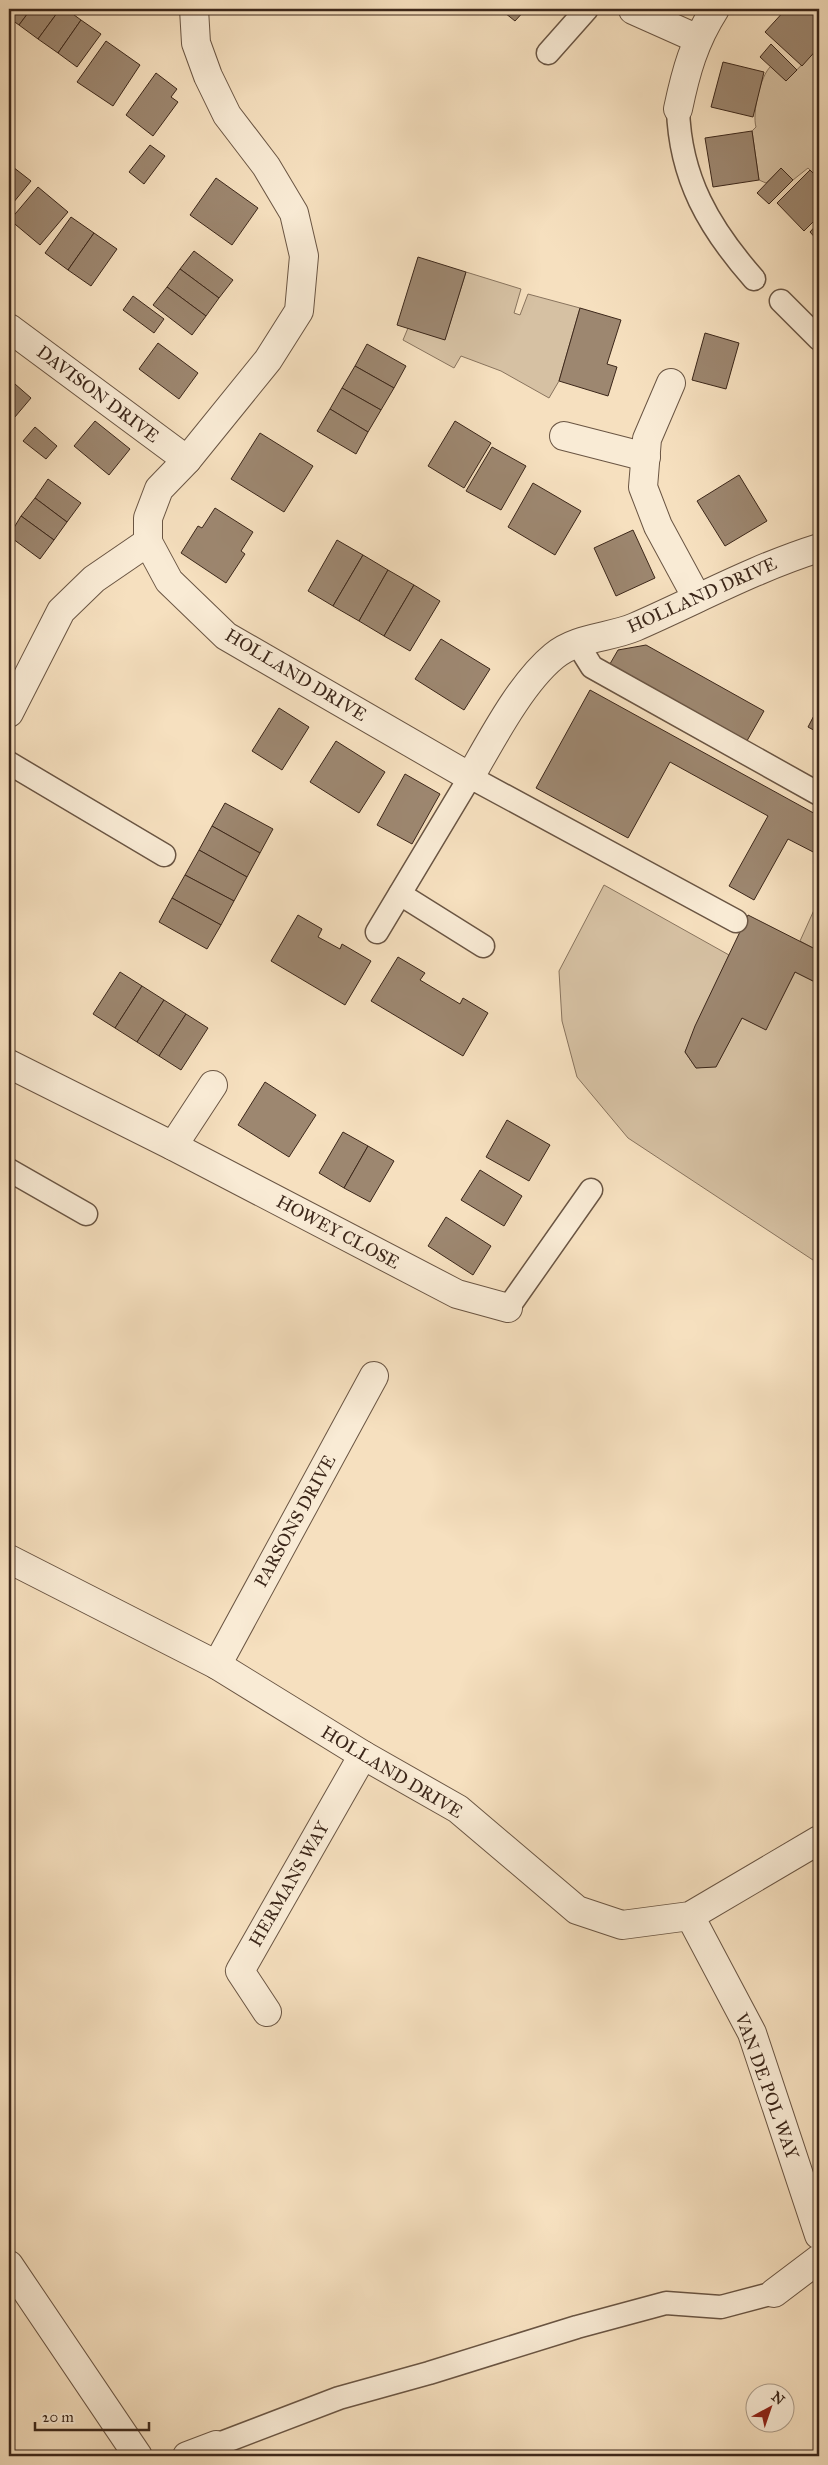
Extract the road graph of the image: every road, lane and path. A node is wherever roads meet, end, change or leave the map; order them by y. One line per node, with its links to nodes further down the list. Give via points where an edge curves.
1 (194, 9): 15 (street, HOLLAND DRIVE, via 196,43 208,76 227,115 266,166 294,213 304,256 299,311 268,360)
2 (587, 9): 6 (lane)
3 (632, 9): 5 (street)
4 (715, 9): 5 (street)
5 (698, 39): 7 (street, via 688,64)
6 (548, 53)
7 (678, 109): 8 (lane, via 683,158 698,200 726,248)
8 (754, 279)
9 (781, 301): 11 (lane)
10 (9, 328): 15 (street, DAVISON DRIVE)
11 (819, 339)
12 (671, 382): 14 (street, via 646,440)
13 (564, 436): 14 (street)
14 (646, 457): 18 (street, via 643,486 658,526)
15 (187, 460): 16 (street, HOLLAND DRIVE, via 159,489 148,518)
16 (148, 542): 20 (street, via 94,579 62,611); 22 (street, HOLLAND DRIVE, via 169,581 226,636)
17 (819, 548): 18 (street, HOLLAND DRIVE, via 778,561)
18 (697, 598): 19 (street, HOLLAND DRIVE, via 633,628)
19 (577, 643): 22 (street, HOLLAND DRIVE, via 556,654 538,670); 23 (lane, via 592,667)
20 (9, 713)
21 (9, 763): 24 (lane)
22 (470, 777): 25 (lane); 26 (lane)
23 (819, 794)
24 (164, 855)
25 (400, 894): 27 (lane); 28 (lane)
26 (736, 922)
27 (377, 932)
28 (483, 946)
29 (9, 1064): 31 (street, HOWEY CLOSE)
30 (213, 1085): 31 (street)
31 (173, 1146): 35 (street, HOWEY CLOSE, via 457,1294)
32 (9, 1170): 34 (lane)
33 (590, 1190): 35 (lane)
34 (86, 1214)
35 (508, 1308)
36 (374, 1376): 38 (street, PARSONS DRIVE)
37 (9, 1559): 38 (street, HOLLAND DRIVE)
38 (217, 1665): 39 (street, HOLLAND DRIVE)
39 (362, 1755): 41 (street, HOLLAND DRIVE, via 458,1809 576,1910 622,1925); 42 (street, HERMANS WAY, via 240,1971)
40 (819, 1840): 41 (street, HOLLAND DRIVE)
41 (690, 1916): 43 (street, VAN DE POL WAY, via 752,2033)
42 (267, 2012)
43 (819, 2235)
44 (819, 2259): 46 (street)
45 (9, 2265): 48 (street)
46 (774, 2293): 47 (lane, via 721,2308 666,2303 577,2327 339,2398)
47 (216, 2445): 49 (street)
48 (138, 2456)
49 (188, 2456)

